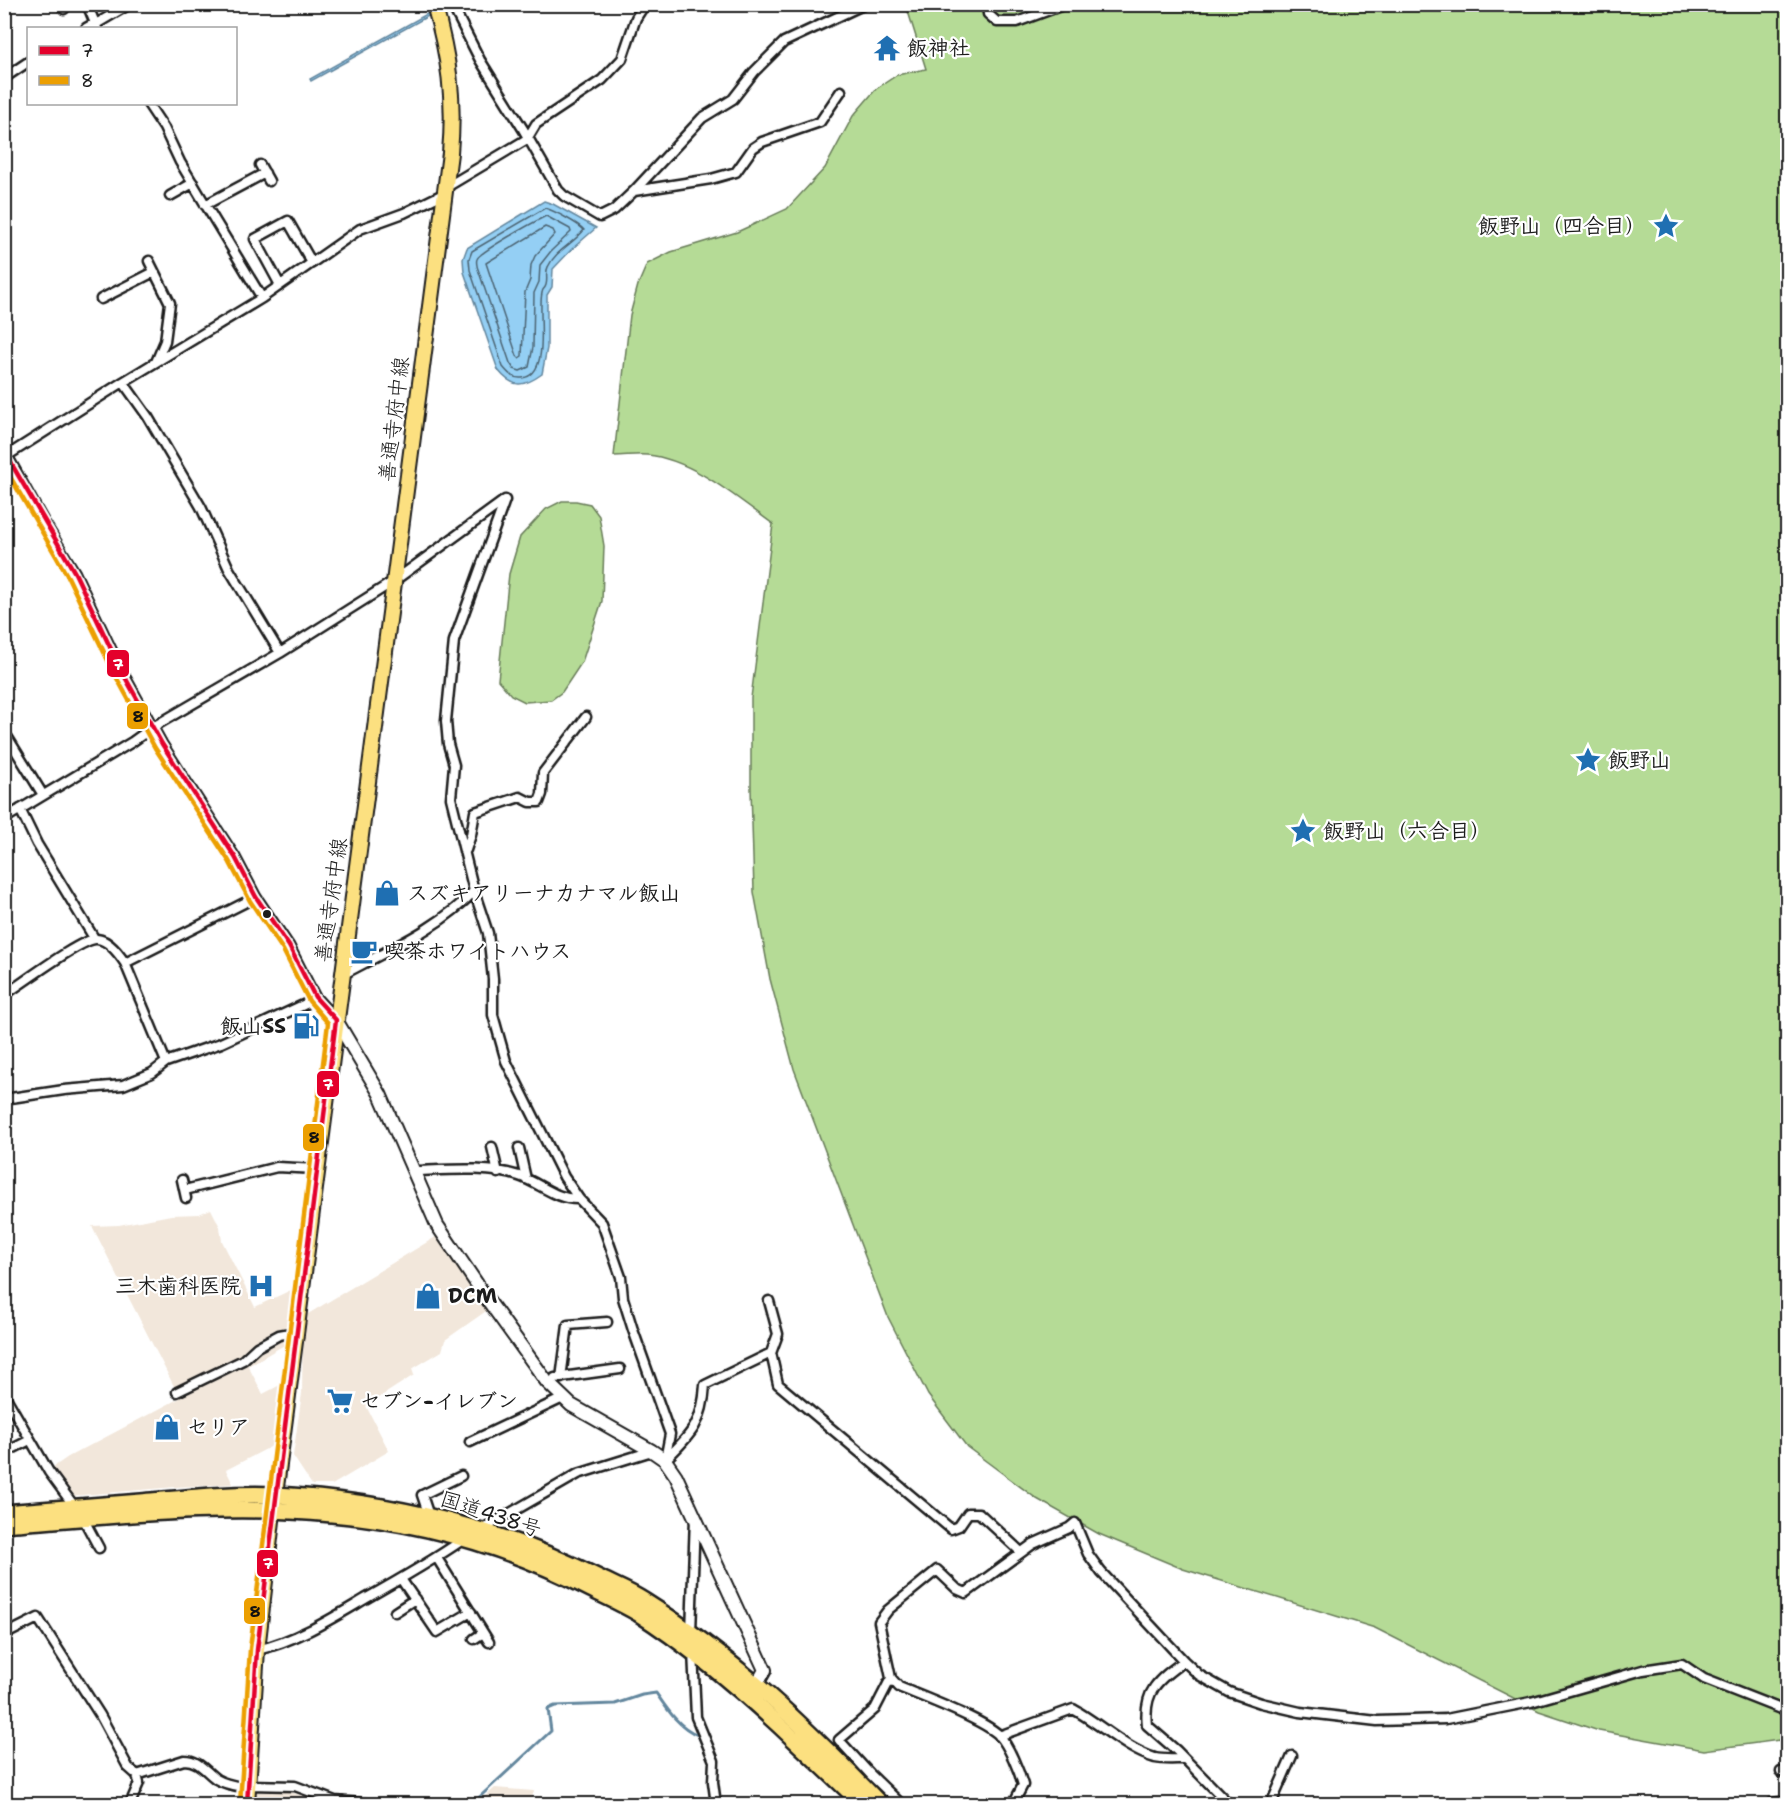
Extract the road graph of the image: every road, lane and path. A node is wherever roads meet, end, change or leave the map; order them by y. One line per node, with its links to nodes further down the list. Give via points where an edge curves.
1 (87, 4): 9 (street)
2 (130, 4): 9 (street)
3 (434, 4): 17 (main road, 善通寺府中線, via 452,86)
4 (645, 4): 14 (street, via 622,59 591,89 536,124)
5 (865, 4): 18 (street, via 784,42 734,99 702,118)
6 (987, 4): 7 (street, via 988,14 996,22 1017,22)
7 (1066, 4)
8 (453, 6): 14 (street)
9 (96, 25)
10 (27, 63): 11 (street)
11 (4, 78)
12 (841, 91): 18 (street, via 820,122 762,142 736,172)
13 (149, 105): 16 (street)
14 (527, 139): 17 (street); 18 (street, via 564,196 600,217)
15 (260, 165): 20 (street, via 267,177)
16 (193, 183): 19 (street); 20 (street)
17 (445, 191): 22 (street, via 404,213 360,229); 30 (main road, 善通寺府中線)
18 (634, 191)
19 (170, 196)
20 (205, 205): 25 (street)
21 (148, 261): 23 (street)
22 (312, 263): 24 (street); 24 (street, via 288,221 255,239)
23 (154, 272): 26 (street); 27 (street, via 170,303 165,341)
24 (280, 285): 25 (street)
25 (262, 298): 27 (street)
26 (101, 299)
27 (155, 362): 28 (street)
28 (123, 382): 29 (street); 31 (street, via 201,507 229,569)
29 (6, 454): 33 (street, via 75,573)
30 (394, 580): 31 (street); 38 (street, via 506,500 458,630 450,663 446,721 454,765 452,798); 43 (main road, 善通寺府中線)
31 (280, 653): 33 (street)
32 (586, 717): 38 (street, via 543,773 539,802 520,797 475,812)
33 (153, 727): 35 (street); 40 (street)
34 (8, 738): 35 (street)
35 (43, 795): 36 (street)
36 (20, 809): 37 (street); 41 (street)
37 (4, 819)
38 (465, 851): 39 (street)
39 (474, 891): 43 (street, via 465,902 412,938); 56 (street, via 488,933 493,1014 506,1061)
40 (256, 897): 42 (street); 45 (street, via 289,946)
41 (94, 938): 42 (street, via 118,952); 44 (street)
42 (125, 963): 47 (street)
43 (342, 975): 46 (main road, 善通寺府中線)
44 (4, 995)
45 (315, 997): 46 (street); 47 (street, via 221,1042)
46 (336, 1020): 51 (main road, 善通寺府中線); 52 (street, via 380,1094)
47 (166, 1062): 48 (street, via 152,1073 123,1085)
48 (4, 1099)
49 (492, 1147): 53 (street)
50 (519, 1148): 54 (street)
51 (317, 1169): 55 (street, via 277,1167 186,1194); 59 (main road, 善通寺府中線)
52 (414, 1171): 53 (street, via 460,1169); 63 (street, via 437,1225)
53 (498, 1173): 54 (street)
54 (526, 1179): 56 (street, via 566,1199)
55 (182, 1180)
56 (579, 1199): 71 (street, via 602,1223 621,1276 623,1298 670,1434)
57 (769, 1301): 60 (street, via 778,1334)
58 (607, 1322): 62 (street, via 568,1325)
59 (296, 1332): 64 (street, via 279,1335 243,1360); 73 (main road, 善通寺府中線)
60 (771, 1353): 71 (street, via 705,1385 704,1405 696,1425); 83 (street, via 778,1384 951,1528 960,1526 968,1513 979,1514)
61 (620, 1369): 62 (street)
62 (561, 1378): 63 (street)
63 (546, 1380): 66 (street)
64 (177, 1392)
65 (4, 1394): 67 (street)
66 (563, 1398): 68 (street); 69 (street)
67 (30, 1440): 70 (street); 76 (street)
68 (470, 1442)
69 (652, 1450): 71 (street); 80 (street, via 578,1474)
70 (4, 1454)
71 (665, 1460): 78 (street)
72 (461, 1476): 77 (street, via 422,1495)
73 (275, 1495): 74 (main road, 善通寺府中線); 76 (highway, 国道438号, via 184,1498); 77 (highway, 国道438号, via 331,1499)
74 (273, 1511): 76 (highway, 国道438号); 81 (highway, 国道438号, via 384,1521); 94 (main road, 善通寺府中線)
75 (4, 1513): 76 (highway, 国道438号)
76 (79, 1513): 79 (highway, 国道438号); 82 (street)
77 (429, 1516): 80 (highway, 国道438号)
78 (695, 1516): 90 (street); 98 (street, via 765,1670)
79 (4, 1524)
80 (480, 1530): 81 (street); 90 (highway, 国道438号, via 568,1562 642,1600)
81 (465, 1538): 84 (street); 95 (highway, 国道438号, via 517,1554 562,1574 636,1611)
82 (99, 1548)
83 (1021, 1552): 96 (street, via 1075,1523 1088,1554 1101,1572); 97 (street, via 966,1593 937,1570 888,1610 879,1622)
84 (437, 1558): 85 (street); 88 (street)
85 (401, 1579): 86 (street); 94 (street, via 328,1622 281,1644)
86 (414, 1599): 87 (street); 88 (street, via 437,1632)
87 (395, 1612)
88 (471, 1612): 89 (street)
89 (483, 1633): 92 (street); 93 (street)
90 (691, 1633): 98 (highway, 国道438号)
91 (4, 1635): 103 (street, via 38,1618 128,1767)
92 (474, 1639)
93 (489, 1642)
94 (257, 1650): 104 (main road, 善通寺府中線)
95 (693, 1651): 98 (highway, 国道438号); 112 (street, via 696,1717 714,1761)
96 (1184, 1661): 99 (street, via 1199,1675 1229,1692 1262,1703 1300,1712 1377,1721 1467,1716 1643,1670 1682,1664 1704,1679); 102 (street, via 1156,1684 1145,1709 1147,1725)
97 (891, 1678): 100 (street, via 899,1686); 105 (street, via 875,1709 839,1740)
98 (753, 1691): 105 (highway, 国道438号)
99 (1788, 1712)
100 (999, 1736): 102 (street, via 1073,1709 1156,1758); 114 (street, via 1023,1785)
101 (1292, 1756): 116 (street)
102 (1184, 1759): 115 (street)
103 (137, 1775): 104 (street, via 192,1760 215,1779); 109 (street, via 139,1783)
104 (249, 1787): 110 (main road, 善通寺府中線); 111 (street, via 295,1786 335,1801)
105 (861, 1789): 107 (street); 113 (highway, 国道438号)
106 (1788, 1802): 108 (street)
107 (900, 1803)
108 (1772, 1803)
109 (130, 1804)
110 (247, 1804)
111 (374, 1804)
112 (716, 1804)
113 (880, 1804)
114 (1013, 1804)
115 (1229, 1804)
116 (1271, 1804)

